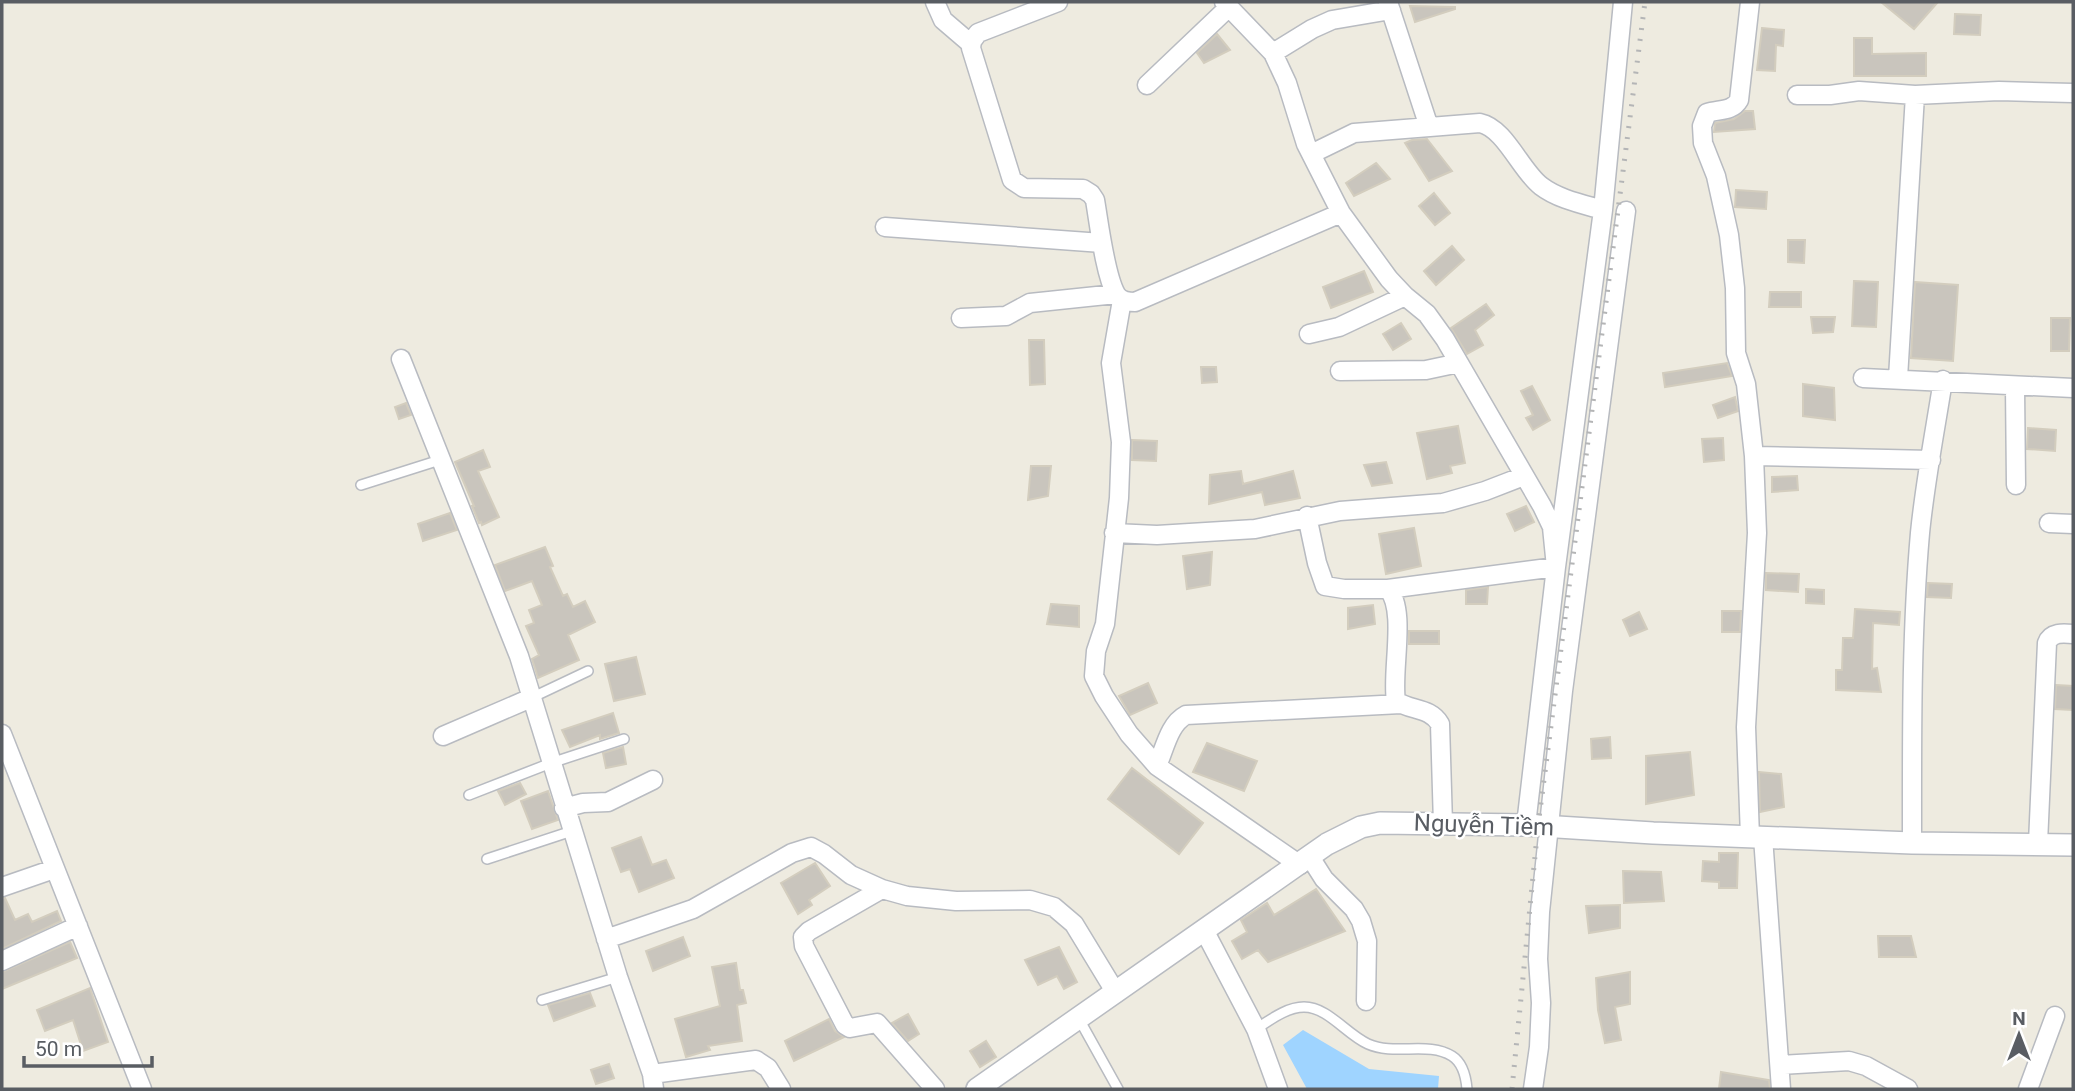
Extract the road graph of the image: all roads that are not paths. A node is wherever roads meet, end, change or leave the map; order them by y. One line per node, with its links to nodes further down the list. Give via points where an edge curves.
1 (935, 2): 7 (street, via 943,20)
2 (1058, 2): 7 (street, via 978,33)
3 (1623, 2): 15 (street)
4 (1750, 2): 32 (street, via 1739,100 1730,109 1707,113 1702,126 1733,258 1736,353 1746,384)
5 (1226, 4): 8 (street); 9 (street)
6 (1389, 6): 8 (street, via 1332,20); 13 (street)
7 (971, 44): 19 (street, via 1012,180 1024,188 1088,191 1095,200)
8 (1273, 53): 14 (street)
9 (1147, 85)
10 (2073, 93): 12 (street)
11 (1797, 95): 12 (street, via 1859,91)
12 (1915, 95): 28 (street)
13 (1429, 127): 14 (street, via 1354,133); 15 (street, via 1487,124 1540,185)
14 (1311, 154): 17 (street)
15 (1603, 210): 42 (street)
16 (1626, 211): 58 (street)
17 (1340, 213): 20 (street); 21 (street, via 1135,302)
18 (885, 227): 19 (street)
19 (1102, 243): 21 (street)
20 (1405, 296): 23 (street, via 1339,327); 25 (street, via 1427,314)
21 (1119, 297): 22 (street, via 1030,303 1006,316); 41 (street, via 1111,363 1121,442)
22 (961, 318)
23 (1309, 334)
24 (401, 359): 33 (street)
25 (1460, 363): 26 (street, via 1426,370); 35 (street)
26 (1340, 372)
27 (1863, 378): 28 (street)
28 (1898, 378): 29 (street)
29 (1943, 380): 30 (street); 34 (street)
30 (2015, 387): 31 (street); 37 (street)
31 (2073, 388)
32 (1754, 456): 34 (street); 60 (street, via 1756,545 1746,727)
33 (443, 459): 36 (lane); 46 (street, via 507,621)
34 (1931, 460): 61 (street, via 1916,588)
35 (1524, 476): 38 (street, via 1443,503); 42 (street, via 1552,527)
36 (361, 485)
37 (2016, 485)
38 (1307, 516): 41 (street, via 1255,529); 43 (street, via 1325,586)
39 (2049, 523): 40 (street)
40 (2073, 524)
41 (1114, 533): 52 (street, via 1105,624 1094,676 1129,734)
42 (1556, 567): 43 (street); 57 (street)
43 (1388, 589): 47 (street, via 1393,594 1398,641 1394,693)
44 (2073, 634): 62 (street, via 2059,633 2047,643)
45 (588, 671): 46 (lane)
46 (531, 698): 48 (street); 51 (street)
47 (1401, 704): 52 (street, via 1186,715 1175,723); 56 (street, via 1432,714 1440,724)
48 (443, 736)
49 (624, 739): 51 (lane)
50 (3, 742): 66 (street)
51 (551, 763): 54 (lane); 55 (street)
52 (1157, 765): 65 (street)
53 (653, 780): 55 (street, via 608,802)
54 (469, 795)
55 (564, 808): 59 (street)
56 (1443, 824): 57 (street, Nguyễn Tiềm); 65 (street, Nguyễn Tiềm, via 1361,827)
57 (1526, 825): 58 (street, Nguyễn Tiềm)
58 (1549, 827): 60 (street, Nguyễn Tiềm); 89 (street, via 1540,912 1541,1003)
59 (572, 831): 64 (lane); 71 (street)
60 (1756, 837): 61 (street, Nguyễn Tiềm); 80 (street)
61 (1912, 843): 62 (street, Nguyễn Tiềm)
62 (2038, 843): 63 (street, Nguyễn Tiềm)
63 (2073, 845)
64 (487, 859)
65 (1305, 861): 70 (street, Nguyễn Tiềm); 76 (street, via 1361,921 1367,941)
66 (54, 869): 67 (street); 69 (street)
67 (2, 887)
68 (882, 889): 71 (street, via 851,875 817,849 805,848 709,902); 74 (street, via 937,901 1030,900 1054,907 1074,924); 84 (street, via 809,931 802,941 845,1025 880,1026)
69 (78, 926): 72 (street); 82 (street)
70 (1203, 930): 74 (street, Nguyễn Tiềm); 79 (street)
71 (606, 940): 73 (street)
72 (2, 961)
73 (618, 976): 75 (lane); 81 (street)
74 (1116, 993): 78 (street, Nguyễn Tiềm)
75 (542, 1000)
76 (1366, 1001)
77 (2055, 1016): 92 (street)
78 (1079, 1019): 85 (street, Nguyễn Tiềm); 86 (lane)
79 (1256, 1029): 87 (street); 88 (lane, via 1291,1009 1315,1008 1376,1047 1451,1055 1464,1072)
80 (1780, 1065): 90 (street); 91 (street, via 1849,1061)
81 (653, 1081): 83 (street, via 756,1060 768,1069)
82 (142, 1089)
83 (780, 1089)
84 (936, 1089)
85 (977, 1089)
86 (1118, 1089)
87 (1278, 1089)
88 (1467, 1089)
89 (1533, 1089)
90 (1781, 1089)
91 (1908, 1089)
92 (2028, 1089)

